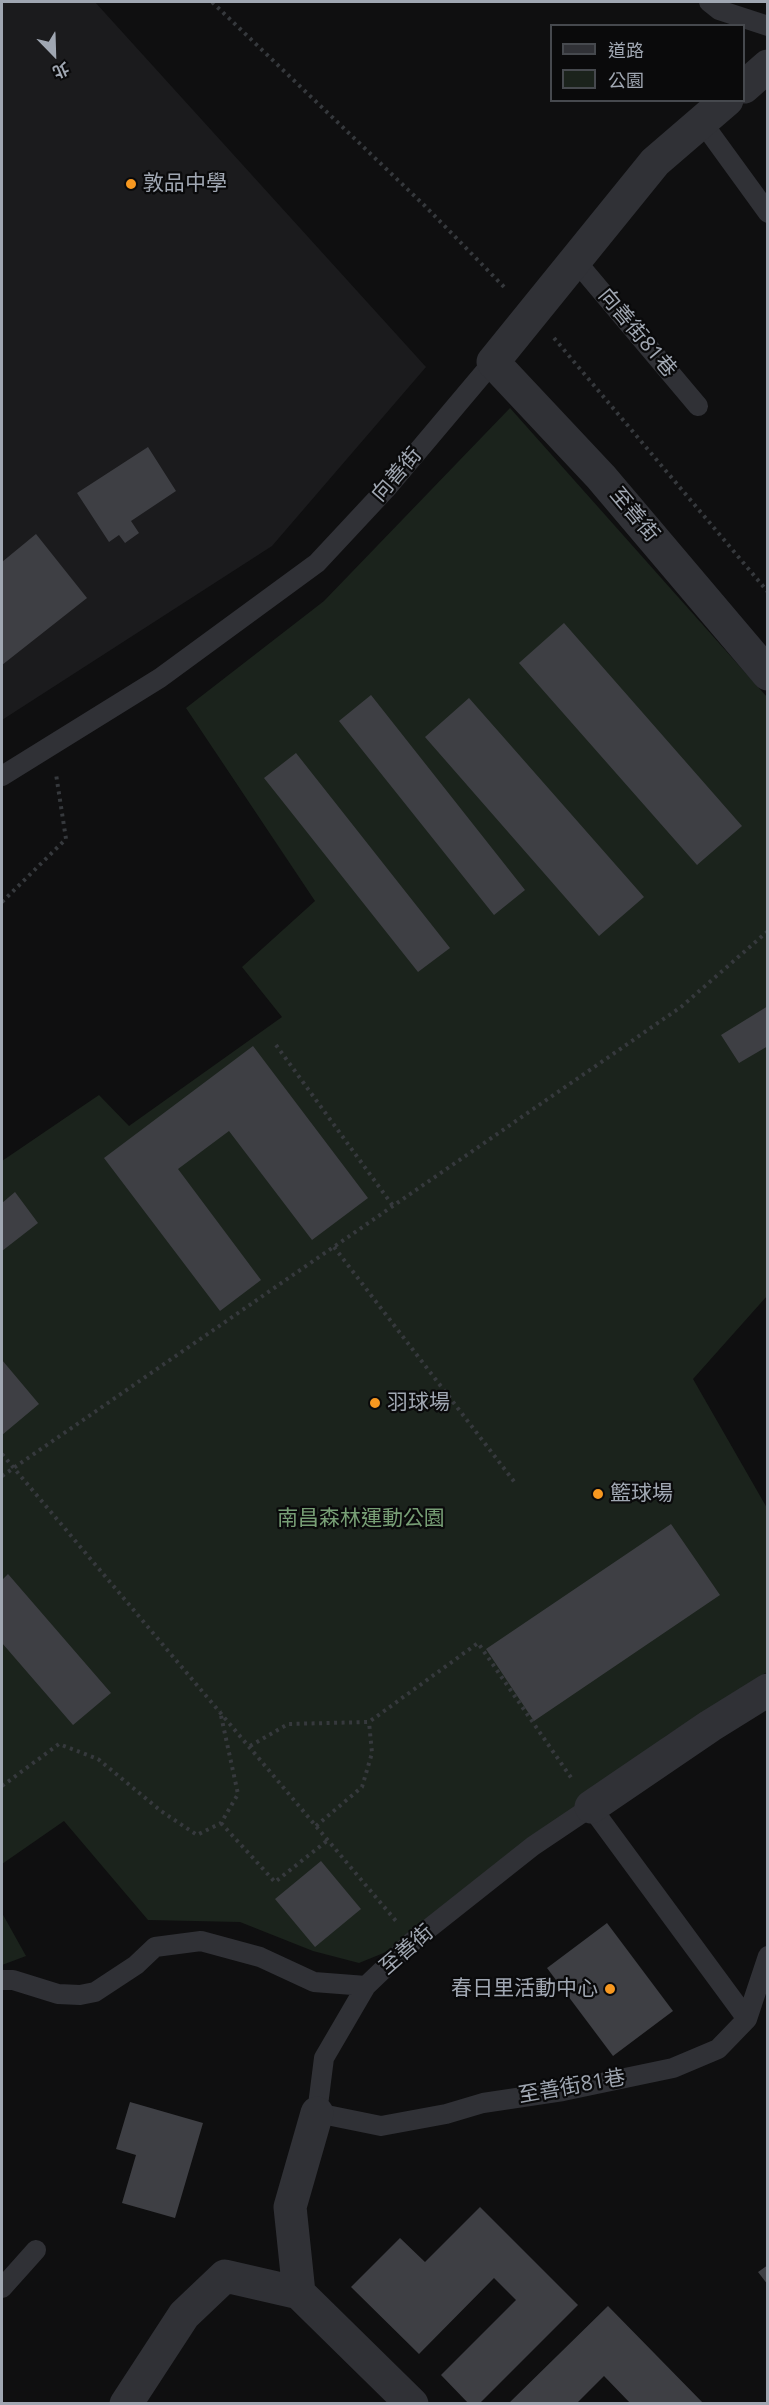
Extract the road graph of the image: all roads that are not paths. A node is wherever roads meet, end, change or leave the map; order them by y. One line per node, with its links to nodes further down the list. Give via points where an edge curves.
1 (709, 2): 2 (lane, via 719,10)
2 (768, 26)
3 (768, 66): 4 (street)
4 (745, 86)
5 (725, 102): 6 (street, 向善街)
6 (702, 122): 7 (lane); 8 (street, 向善街, via 655,162)
7 (768, 213)
8 (575, 260): 9 (street, 向善街); 10 (lane, 向善街81巷)
9 (493, 362): 11 (street, 至善街, via 601,477); 12 (lane, 向善街, via 386,489 317,563 160,678)
10 (698, 406)
11 (768, 674)
12 (2, 776)
13 (768, 1690): 14 (street, 至善街)
14 (591, 1807): 17 (lane, 至善街, via 533,1846 413,1941); 18 (lane)
15 (768, 1956): 18 (lane, 至善街81巷)
16 (2, 1980): 17 (lane, 至善街, via 58,1994 80,1995 95,1992 155,1947 201,1941 260,1957 314,1982)
17 (366, 1986): 19 (lane, via 324,2058)
18 (747, 2019): 19 (lane, 至善街81巷, via 718,2049 673,2068 381,2126)
19 (318, 2113): 22 (street, via 290,2207)
20 (36, 2250): 21 (lane)
21 (2, 2288)
22 (299, 2292): 23 (street, via 225,2276 184,2315); 24 (street)
23 (126, 2403)
24 (412, 2403)

